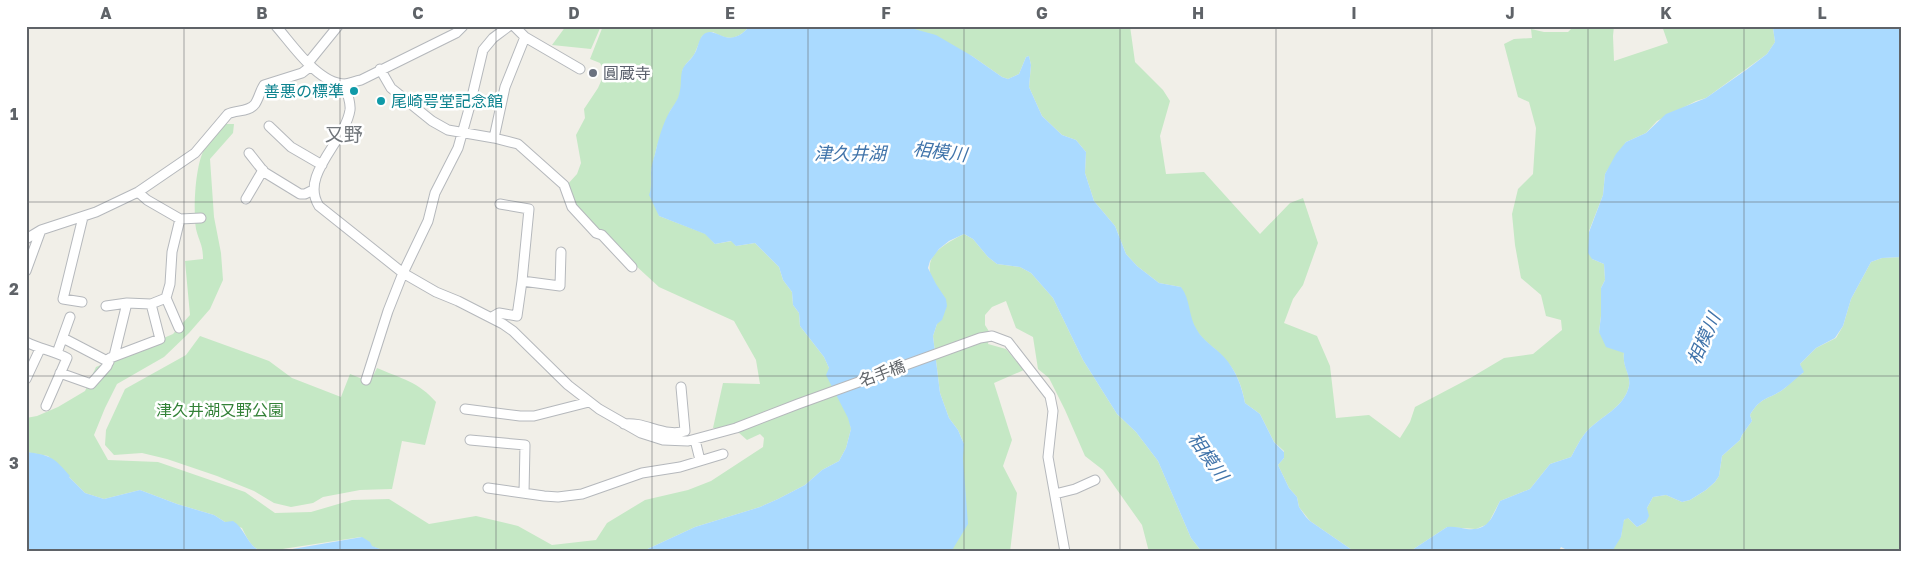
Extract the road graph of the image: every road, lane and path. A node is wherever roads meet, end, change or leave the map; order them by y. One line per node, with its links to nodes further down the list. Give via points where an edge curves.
1 (276, 26): 7 (street)
2 (338, 26): 7 (street)
3 (463, 26): 8 (street)
4 (509, 26): 12 (street, via 483,50)
5 (514, 26): 6 (street)
6 (525, 37): 9 (street); 13 (street, via 506,87)
7 (310, 64): 10 (street, via 323,76); 18 (street, via 302,73 264,85 255,104 249,109 228,114 195,153)
8 (380, 69): 10 (street, via 361,80); 12 (street, via 391,88 407,102 432,121)
9 (580, 69)
10 (344, 84): 15 (street, via 350,112)
11 (269, 126): 15 (street, via 291,147)
12 (462, 133): 13 (street); 29 (street, via 458,148 435,193 428,221)
13 (494, 138): 27 (street, via 518,144 564,185 572,207 582,220 602,235)
14 (250, 153): 16 (street)
15 (322, 165): 17 (street, via 314,179)
16 (263, 170): 17 (street, via 300,194); 19 (street)
17 (313, 190): 29 (street, 名手橋, via 324,211)
18 (138, 192): 21 (street); 23 (street)
19 (246, 199)
20 (500, 204): 30 (street, via 529,209)
21 (83, 217): 24 (street); 32 (street, via 63,299)
22 (201, 218): 23 (street)
23 (180, 220): 31 (street)
24 (41, 230): 25 (street); 28 (street)
25 (26, 239)
26 (562, 252): 30 (street, via 560,286)
27 (632, 267)
28 (26, 271)
29 (403, 273): 37 (street, 名手橋); 46 (street)
30 (522, 281): 37 (street, via 517,316 500,313)
31 (166, 298): 34 (street); 38 (street)
32 (82, 302)
33 (127, 303): 34 (street); 35 (street); 43 (street)
34 (151, 304): 43 (street, via 160,339)
35 (106, 306)
36 (70, 317): 39 (street)
37 (492, 317): 48 (street, 名手橋, via 513,331)
38 (179, 328)
39 (63, 338): 42 (street); 43 (street)
40 (26, 342): 41 (street)
41 (40, 349): 42 (street); 45 (street)
42 (57, 353): 44 (street, via 67,358)
43 (111, 359): 44 (street, via 91,384)
44 (60, 373): 49 (street)
45 (26, 379)
46 (366, 380)
47 (681, 387): 51 (street, via 685,431 678,433 634,423)
48 (589, 402): 50 (street, via 534,416); 51 (street, 名手橋)
49 (46, 406)
50 (466, 409)
51 (623, 424): 53 (street, 名手橋, via 664,440)
52 (470, 440): 58 (street, via 526,445)
53 (695, 440): 55 (street); 59 (street, 名手橋, via 736,428 967,342 992,336 1008,342 1047,390 1053,406 1048,448)
54 (723, 454): 55 (street)
55 (700, 460): 58 (street, via 680,468 642,473 582,494 558,497)
56 (1095, 480): 59 (street)
57 (488, 488): 58 (street)
58 (524, 494)
59 (1054, 494): 60 (street, 名手橋)
60 (1065, 552)

